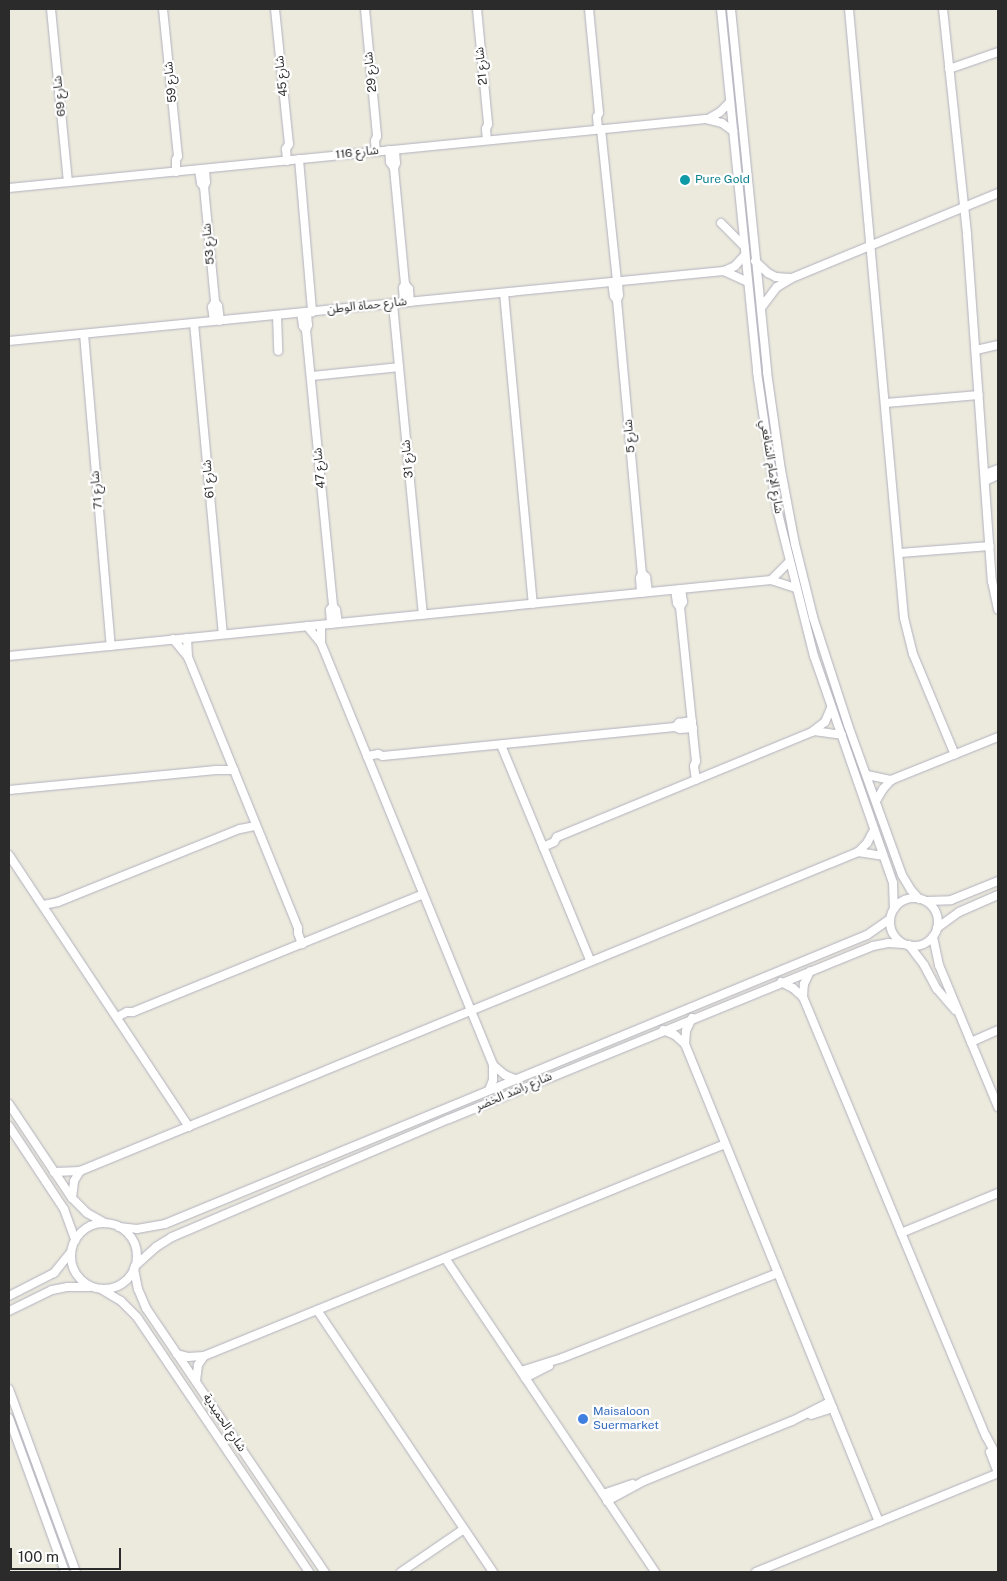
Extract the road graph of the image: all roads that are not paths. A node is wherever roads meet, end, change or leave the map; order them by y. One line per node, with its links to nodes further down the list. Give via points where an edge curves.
1 (51, 9): 22 (street, شارع 69)
2 (164, 9): 21 (street, شارع 59)
3 (275, 9): 19 (street, شارع 45)
4 (365, 9): 18 (street, شارع 29, via 377,136)
5 (477, 9): 17 (street, شارع 21)
6 (589, 9): 15 (street, شارع 5, via 599,113 603,116)
7 (720, 9): 13 (street, شارع الإمام الشافعي)
8 (731, 9): 29 (street, شارع الإمام الشافعي)
9 (849, 9): 27 (street)
10 (943, 9): 12 (street)
11 (998, 52): 12 (street)
12 (949, 69): 25 (street)
13 (730, 102): 14 (street, شارع 116); 16 (street, شارع الإمام الشافعي)
14 (706, 119): 15 (street, شارع 116); 16 (street, شارع 116, via 722,123)
15 (601, 129): 17 (street, شارع 116); 32 (street, شارع 5)
16 (733, 131): 28 (street, شارع الإمام الشافعي)
17 (490, 140): 18 (street, شارع 116)
18 (385, 151): 19 (street, شارع 116); 35 (street, via 396,163 403,290)
19 (293, 160): 20 (street, شارع 116); 38 (street, شارع 45)
20 (202, 169): 21 (street, شارع 116); 40 (street, شارع 53, via 200,183 204,187 215,302 212,309)
21 (179, 172): 22 (street, شارع 116)
22 (68, 182): 23 (street, شارع 116)
23 (9, 188)
24 (998, 193): 25 (street)
25 (963, 207): 27 (street); 45 (street)
26 (721, 223): 28 (street)
27 (871, 245): 31 (street); 50 (street)
28 (745, 251): 30 (street, via 735,266); 33 (street, شارع الإمام الشافعي)
29 (755, 261): 31 (street, via 768,273); 37 (street, شارع الإمام الشافعي)
30 (724, 271): 32 (street, شارع حماة الوطن); 33 (street)
31 (792, 278): 37 (street, via 777,287)
32 (616, 282): 34 (street, شارع حماة الوطن); 60 (street, شارع 5, via 614,296 617,300 642,573 646,577)
33 (748, 282): 56 (street, شارع الإمام الشافعي, via 766,444)
34 (504, 293): 35 (street, شارع حماة الوطن); 61 (street)
35 (407, 302): 36 (street, شارع حماة الوطن)
36 (394, 304): 38 (street, شارع حماة الوطن); 47 (street, شارع 31)
37 (761, 308): 83 (street, شارع الإمام الشافعي, via 777,442 795,544 824,653)
38 (307, 312): 39 (street, شارع حماة الوطن); 48 (street, شارع 47, via 303,326)
39 (277, 315): 40 (street, شارع حماة الوطن); 46 (street)
40 (217, 321): 41 (street, شارع حماة الوطن)
41 (194, 323): 42 (street, شارع حماة الوطن); 67 (street, شارع 61)
42 (84, 334): 43 (street, شارع حماة الوطن); 71 (street, شارع 71)
43 (9, 341)
44 (998, 345): 45 (street)
45 (976, 350): 49 (street)
46 (278, 351)
47 (399, 368): 48 (street); 63 (street, شارع 31)
48 (311, 376): 64 (street, شارع 47, via 333,606 336,610)
49 (979, 395): 50 (street); 53 (street)
50 (886, 403): 55 (street)
51 (998, 469): 53 (street)
52 (998, 475): 53 (street)
53 (985, 478): 54 (street)
54 (990, 546): 55 (street); 62 (street, via 992,581)
55 (900, 553): 80 (street, via 904,618 910,642)
56 (789, 562): 57 (street); 58 (street, شارع الإمام الشافعي)
57 (771, 580): 58 (street); 59 (street)
58 (796, 588): 74 (street, شارع الإمام الشافعي)
59 (678, 589): 60 (street); 75 (street, via 683,602 680,607)
60 (644, 593): 61 (street)
61 (533, 604): 63 (street)
62 (998, 606)
63 (422, 615): 64 (street)
64 (334, 623): 65 (street)
65 (321, 625): 66 (street); 70 (street)
66 (307, 626): 67 (street); 70 (street)
67 (223, 634): 68 (street)
68 (187, 638): 69 (street); 73 (street)
69 (173, 639): 71 (street); 73 (street)
70 (321, 643): 81 (street)
71 (111, 646): 72 (street)
72 (9, 656)
73 (188, 657): 82 (street)
74 (831, 708): 76 (street, via 825,722); 77 (street, شارع الإمام الشافعي)
75 (692, 725): 79 (street, via 682,729 675,727); 84 (street, via 696,761 700,765)
76 (812, 732): 77 (street); 84 (street)
77 (842, 735): 89 (street, شارع الإمام الشافعي)
78 (998, 737): 80 (street)
79 (500, 745): 81 (street, via 378,754); 90 (street)
80 (955, 755): 85 (street)
81 (368, 759): 95 (street)
82 (233, 767): 86 (street); 88 (street)
83 (867, 775): 85 (street); 87 (street, شارع الإمام الشافعي)
84 (699, 778): 90 (street, via 554,842)
85 (891, 780): 87 (street)
86 (9, 790)
87 (876, 802): 97 (street, شارع الإمام الشافعي, via 904,880)
88 (254, 823): 98 (street, via 53,902); 103 (street, via 298,933)
89 (874, 830): 91 (street); 93 (street, شارع الإمام الشافعي)
90 (542, 843): 105 (street)
91 (858, 852): 93 (street); 105 (street)
92 (9, 855): 98 (street)
93 (883, 856): 99 (street, شارع الإمام الشافعي, via 895,890)
94 (998, 881): 97 (street, via 951,900)
95 (423, 894): 103 (street); 109 (street)
96 (998, 895): 101 (street, via 959,912)
97 (923, 900): 99 (street, via 905,900); 101 (street, via 935,910)
98 (45, 908): 111 (street)
99 (894, 909): 100 (street)
100 (890, 919): 104 (street, via 895,936); 118 (street, شارع راشد الخضر, via 867,935)
101 (937, 928): 102 (street)
102 (932, 937): 104 (street, via 919,945); 112 (street)
103 (305, 942): 111 (street, via 127,1012)
104 (906, 945): 106 (street, شارع راشد الخضر, via 880,944); 112 (street)
105 (590, 960): 109 (street)
106 (810, 971): 107 (street, شارع راشد الخضر); 108 (street)
107 (781, 982): 108 (street); 110 (street, شارع راشد الخضر)
108 (803, 997): 131 (street)
109 (471, 1010): 117 (street); 123 (street)
110 (692, 1018): 113 (street, شارع راشد الخضر); 116 (street)
111 (119, 1019): 123 (street)
112 (962, 1020): 115 (street)
113 (662, 1030): 116 (street); 135 (street, شارع راشد الخضر, via 172,1236)
114 (998, 1030): 115 (street)
115 (971, 1042): 121 (street)
116 (685, 1044): 124 (street)
117 (493, 1065): 118 (street); 119 (street)
118 (515, 1079): 119 (street, شارع راشد الخضر)
119 (489, 1090): 130 (street, شارع راشد الخضر, via 164,1224 138,1229)
120 (9, 1104): 126 (street)
121 (998, 1108)
122 (9, 1126): 132 (street, via 64,1209)
123 (189, 1127): 125 (street)
124 (725, 1144): 134 (street); 136 (street)
125 (80, 1171): 126 (street); 128 (street, via 72,1186)
126 (54, 1172): 128 (street)
127 (998, 1193): 131 (street)
128 (72, 1198): 129 (street)
129 (107, 1224): 130 (street); 132 (street, via 89,1227)
130 (119, 1227): 135 (street, via 132,1240 136,1257)
131 (901, 1233): 151 (street)
132 (75, 1240): 133 (street)
133 (71, 1251): 137 (street, via 75,1273); 139 (street, via 54,1273)
134 (445, 1258): 140 (street); 144 (street)
135 (134, 1268): 138 (street, via 124,1282 110,1289); 142 (street, شارع الحميدية, via 141,1299)
136 (777, 1271): 144 (street); 147 (street)
137 (92, 1287): 138 (street); 141 (street, via 52,1290)
138 (101, 1289): 159 (street, شارع الحميدية, via 138,1317)
139 (9, 1296)
140 (317, 1310): 143 (street); 156 (street)
141 (9, 1311)
142 (177, 1354): 143 (street, via 193,1358); 145 (street, شارع الحميدية)
143 (204, 1356): 145 (street)
144 (523, 1375): 154 (street)
145 (196, 1381): 160 (street, شارع الحميدية)
146 (9, 1389): 149 (street)
147 (831, 1405): 154 (street); 155 (street)
148 (9, 1418): 150 (street)
149 (22, 1426): 150 (street); 158 (street)
150 (12, 1428): 157 (street)
151 (986, 1436): 152 (street); 153 (street)
152 (998, 1459)
153 (998, 1473): 155 (street)
154 (605, 1498): 163 (street)
155 (879, 1522): 164 (street)
156 (464, 1529): 161 (street); 162 (street)
157 (65, 1572)
158 (76, 1572)
159 (309, 1572)
160 (325, 1572)
161 (401, 1572)
162 (493, 1572)
163 (655, 1572)
164 (756, 1572)

